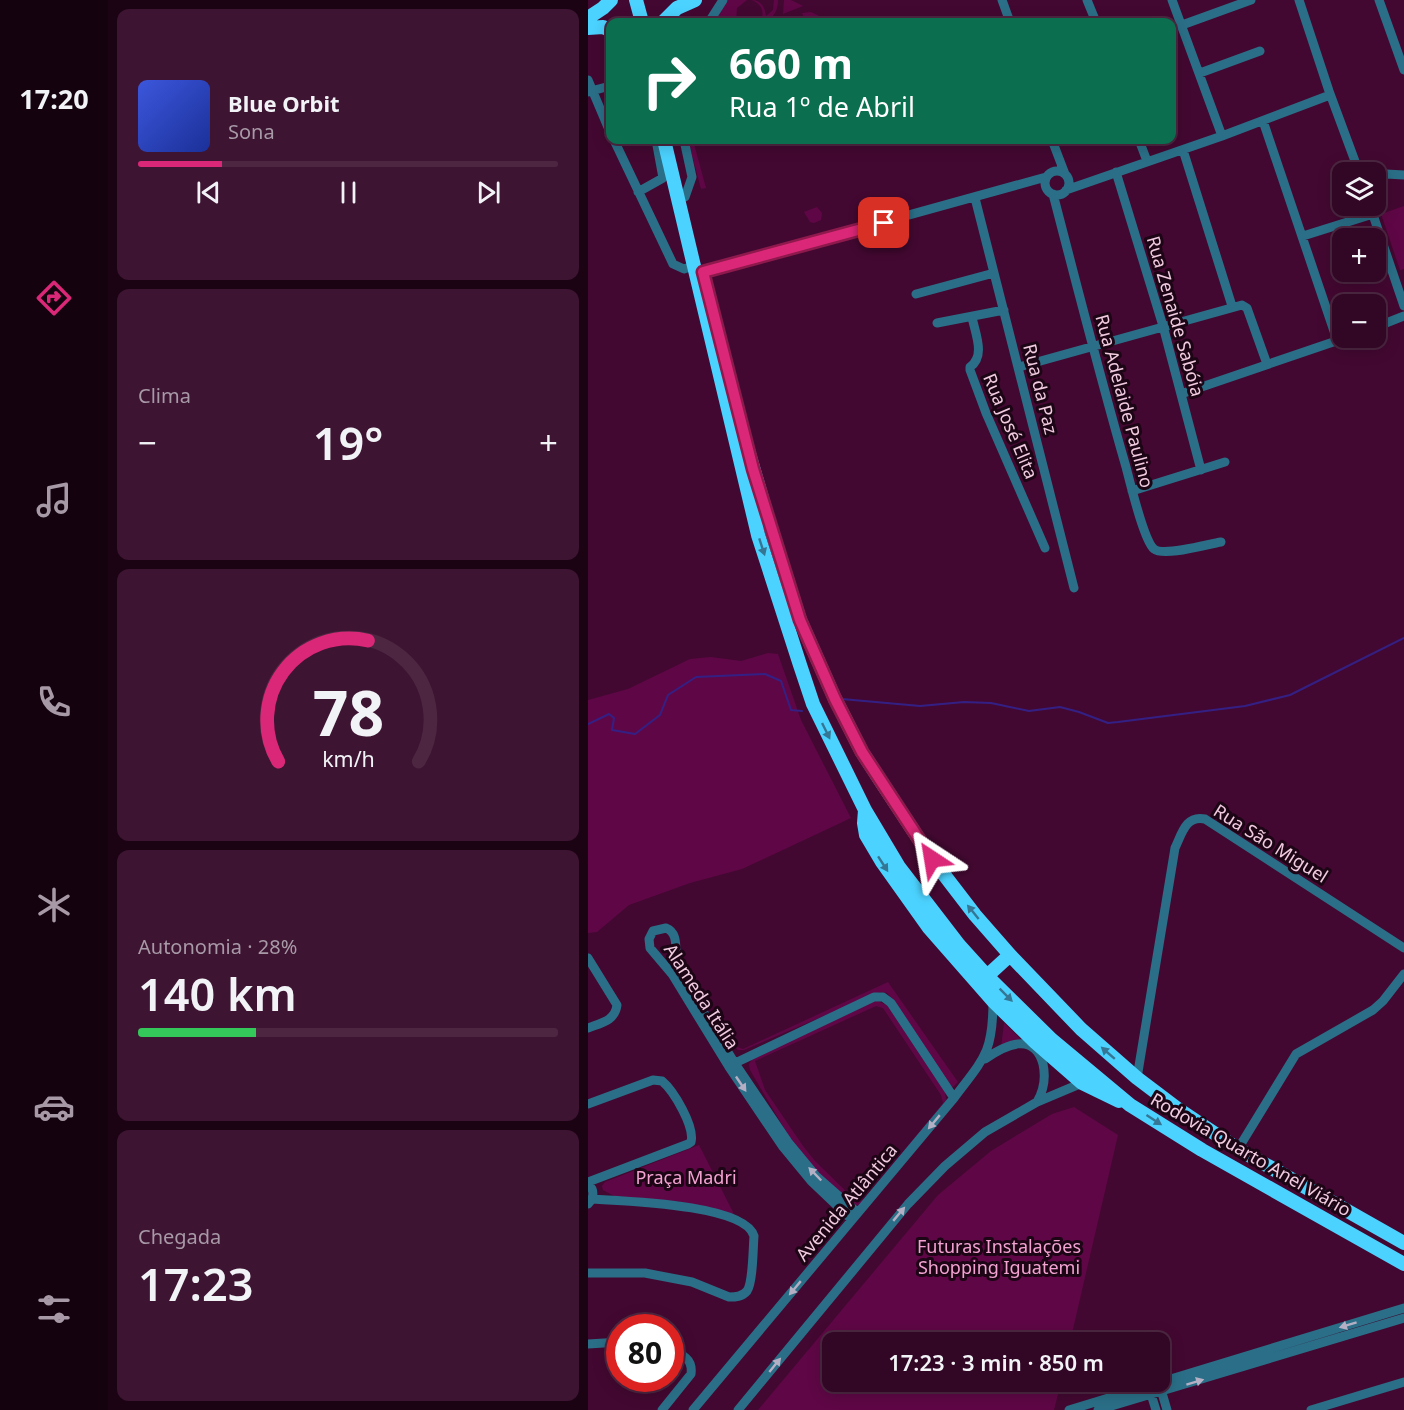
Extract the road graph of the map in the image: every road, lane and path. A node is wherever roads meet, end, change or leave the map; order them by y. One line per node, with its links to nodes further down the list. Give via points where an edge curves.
1 (610, 0): 14 (highway)
2 (629, 0): 15 (highway)
3 (636, 0): 16 (highway)
4 (695, 0): 17 (highway, via 677,8)
5 (723, 0): 18 (street)
6 (1002, 0): 19 (street)
7 (1087, 0): 20 (street)
8 (1172, 0): 21 (street)
9 (1218, 0): 13 (street)
10 (1251, 0): 13 (street)
11 (1299, 0): 30 (street)
12 (1379, 0): 25 (street)
13 (1222, 10): 21 (street)
14 (588, 18)
15 (634, 18)
16 (641, 18)
17 (667, 18)
18 (712, 18)
19 (1009, 18)
20 (1094, 18)
21 (1182, 25): 26 (street)
22 (588, 28): 23 (highway)
23 (606, 28)
24 (1260, 51): 26 (street)
25 (1404, 70)
26 (1200, 73): 33 (street)
27 (588, 80): 29 (street)
28 (606, 87): 29 (street)
29 (590, 92): 32 (street)
30 (1330, 95): 31 (street); 43 (street)
31 (1263, 121): 33 (street); 57 (street)
32 (606, 124)
33 (1222, 136): 41 (street)
34 (616, 144): 51 (street)
35 (657, 144): 49 (street)
36 (664, 144): 49 (highway, Rodovia Quarto Anel Viário)
37 (673, 144): 53 (highway, Rodovia Quarto Anel Viário)
38 (685, 144): 53 (street, via 692,177)
39 (1054, 144): 45 (street)
40 (1141, 144): 42 (street)
41 (1183, 150): 42 (street); 61 (street)
42 (1147, 161): 44 (street)
43 (1355, 162)
44 (1116, 172): 50 (street); 69 (street, Rua Zenaide Sabóia)
45 (1065, 174): 48 (street, via 1055,171); 50 (street, via 1069,182)
46 (1386, 174): 47 (street)
47 (1404, 175)
48 (1046, 177): 52 (street, via 1046,188); 54 (street)
49 (668, 179): 51 (street); 58 (highway, Rodovia Quarto Anel Viário)
50 (1066, 190): 52 (street)
51 (638, 192): 58 (street, via 673,264)
52 (1053, 194): 71 (street, Rua Adelaide Paulino)
53 (685, 197): 58 (highway, Rodovia Quarto Anel Viário)
54 (975, 198): 58 (street); 59 (street, Rua da Paz)
55 (1355, 216): 57 (street)
56 (1373, 216): 62 (street)
57 (1303, 236): 64 (street)
58 (698, 269): 81 (highway, Rodovia Quarto Anel Viário, one-way to 81, via 758,535 813,704); 83 (highway, Rodovia Quarto Anel Viário, one-way to 58, via 950,884 868,761 811,647 753,469)
59 (994, 273): 60 (street); 63 (street, Rua da Paz)
60 (916, 294)
61 (1233, 306): 69 (street); 72 (street, via 1247,308)
62 (1404, 306)
63 (1004, 310): 66 (street); 73 (street, Rua da Paz)
64 (1332, 315)
65 (1404, 316): 68 (street)
66 (972, 317): 67 (street); 79 (street, Rua José Elita, via 979,354 970,370)
67 (936, 323)
68 (1386, 323)
69 (1163, 326): 71 (street); 74 (street, Rua Zenaide Sabóia)
70 (1332, 342): 72 (street)
71 (1092, 346): 73 (street); 77 (street, Rua Adelaide Paulino)
72 (1267, 364): 74 (street)
73 (1019, 367): 80 (street, Rua da Paz)
74 (1181, 394): 76 (street, Rua Zenaide Sabóia)
75 (1226, 462): 76 (street)
76 (1201, 470): 77 (street)
77 (1132, 491): 78 (street, Rua Adelaide Paulino, via 1155,550 1173,551)
78 (1221, 542)
79 (1045, 548)
80 (1074, 588)
81 (865, 810): 88 (highway, Rodovia Quarto Anel Viário, via 899,867); 89 (highway, one-way to 89, via 866,835 882,862 929,928)
82 (1404, 948): 93 (street, Rua São Miguel, via 1205,819 1191,819 1176,848)
83 (1010, 955): 88 (highway); 93 (highway, Rodovia Quarto Anel Viário, one-way to 83, via 1081,1029)
84 (674, 956): 86 (street); 86 (street, Alameda Itália, via 674,934 666,928 658,929 650,934 649,943); 92 (street, Alameda Itália)
85 (588, 958): 90 (street, via 617,1005 608,1021)
86 (661, 961): 92 (street, Alameda Itália)
87 (1404, 974): 99 (street, via 1373,1010 1296,1054)
88 (987, 976): 98 (highway, Rodovia Quarto Anel Viário, one-way to 98, via 1052,1040)
89 (993, 1000): 91 (street, Avenida Atlântica, via 993,1028); 94 (highway)
90 (588, 1028)
91 (983, 1060): 95 (street, Avenida Atlântica); 96 (street, via 1012,1044 1031,1046 1044,1069 1045,1081)
92 (730, 1067): 95 (street, via 874,997 883,997 891,1003); 103 (street, Alameda Itália, via 804,1162)
93 (1137, 1078): 99 (highway, Rodovia Quarto Anel Viário)
94 (1082, 1083): 96 (street); 98 (highway)
95 (954, 1098): 103 (street, Avenida Atlântica, one-way to 103)
96 (1037, 1102): 126 (street, one-way to 96, via 908,1204 985,1131)
97 (588, 1104): 100 (street, via 653,1080 662,1081 675,1097 693,1135 688,1144)
98 (1130, 1105): 104 (highway, Rodovia Quarto Anel Viário, one-way to 104)
99 (1238, 1149): 102 (highway, Rodovia Quarto Anel Viário)
100 (588, 1183): 101 (street, via 593,1191)
101 (590, 1201): 108 (street, via 689,1206 747,1225 754,1236 749,1288 735,1297 693,1282 645,1274)
102 (1349, 1212): 104 (highway); 105 (highway, Rodovia Quarto Anel Viário)
103 (855, 1216): 125 (street, Avenida Atlântica, one-way to 125)
104 (1341, 1228): 107 (highway, Rodovia Quarto Anel Viário)
105 (1404, 1243)
106 (588, 1264): 108 (street)
107 (1404, 1264)
108 (588, 1272)
109 (1404, 1308): 113 (street, one-way to 113)
110 (1403, 1320): 113 (street)
111 (606, 1343): 112 (street)
112 (588, 1344)
113 (1284, 1350): 117 (street)
114 (684, 1356): 116 (street, via 690,1362 691,1374)
115 (1404, 1382): 130 (street)
116 (684, 1383)
117 (1170, 1385)
118 (676, 1392): 124 (street)
119 (1146, 1392): 123 (street)
120 (1147, 1392): 127 (street)
121 (1150, 1392): 128 (street)
122 (1161, 1392): 129 (street)
123 (1076, 1409)
124 (662, 1410)
125 (693, 1410)
126 (738, 1410)
127 (1098, 1410)
128 (1156, 1410)
129 (1167, 1410)
130 (1311, 1410)

